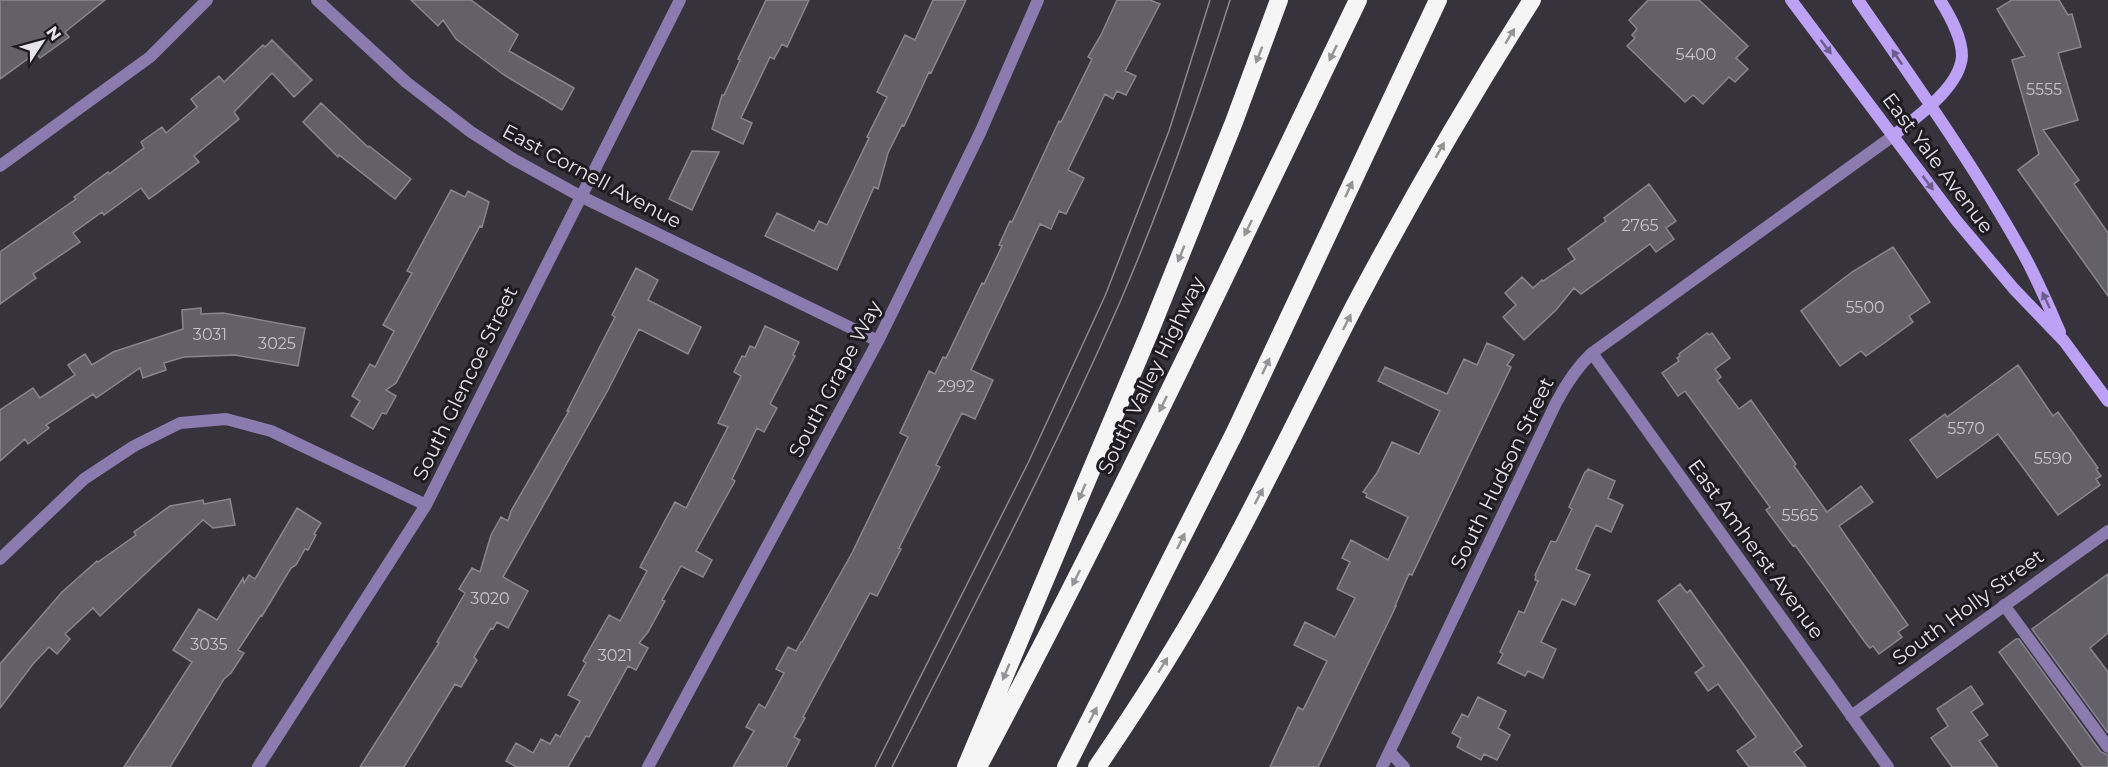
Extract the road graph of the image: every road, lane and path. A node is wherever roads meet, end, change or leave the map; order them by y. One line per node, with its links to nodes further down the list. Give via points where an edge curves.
1 (207, 0): 14 (street, via 150,57)
2 (317, 0): 15 (street, East Cornell Avenue, via 447,115 513,159)
3 (680, 0): 15 (street, South Glencoe Street)
4 (1038, 0): 17 (street, South Grape Way, via 980,132)
5 (1279, 0): 29 (highway, one-way to 29, via 1150,331)
6 (1358, 0): 30 (highway, South Valley Highway, one-way to 30, via 1150,430)
7 (1438, 0): 31 (highway, one-way to 7, via 1235,432)
8 (1532, 0): 32 (highway, one-way to 8, via 1212,583 1436,158)
9 (1791, 0): 13 (main road, East Yale Avenue, one-way to 13)
10 (1858, 0): 12 (main road, East Yale Avenue, one-way to 10)
11 (1940, 0): 12 (main road, South Hudson Street, via 1959,36 1962,54 1952,82)
12 (1930, 105): 13 (main road, South Hudson Street); 16 (main road, East Yale Avenue, one-way to 12, via 2018,243)
13 (1893, 136): 16 (main road, East Yale Avenue, one-way to 16, via 1978,248); 18 (street, South Hudson Street)
14 (0, 166)
15 (580, 196): 17 (street, East Cornell Avenue); 20 (street, South Glencoe Street)
16 (2064, 340): 19 (main road, East Yale Avenue)
17 (878, 341): 28 (street, South Grape Way)
18 (1592, 353): 24 (street, East Amherst Avenue); 26 (street, South Hudson Street, via 1566,383)
19 (2108, 402)
20 (426, 506): 22 (street, via 271,431 226,419 180,423 134,446 84,479); 27 (street, South Glencoe Street)
21 (2108, 531): 23 (street, South Holly Street)
22 (0, 559)
23 (2004, 605): 24 (street, South Holly Street); 25 (street)
24 (1851, 716): 35 (street, East Amherst Avenue)
25 (2108, 747)
26 (1390, 752): 33 (street, South Hudson Street); 34 (street)
27 (258, 767)
28 (648, 767)
29 (966, 767)
30 (978, 767)
31 (1066, 767)
32 (1097, 767)
33 (1382, 767)
34 (1404, 767)
35 (1888, 767)

